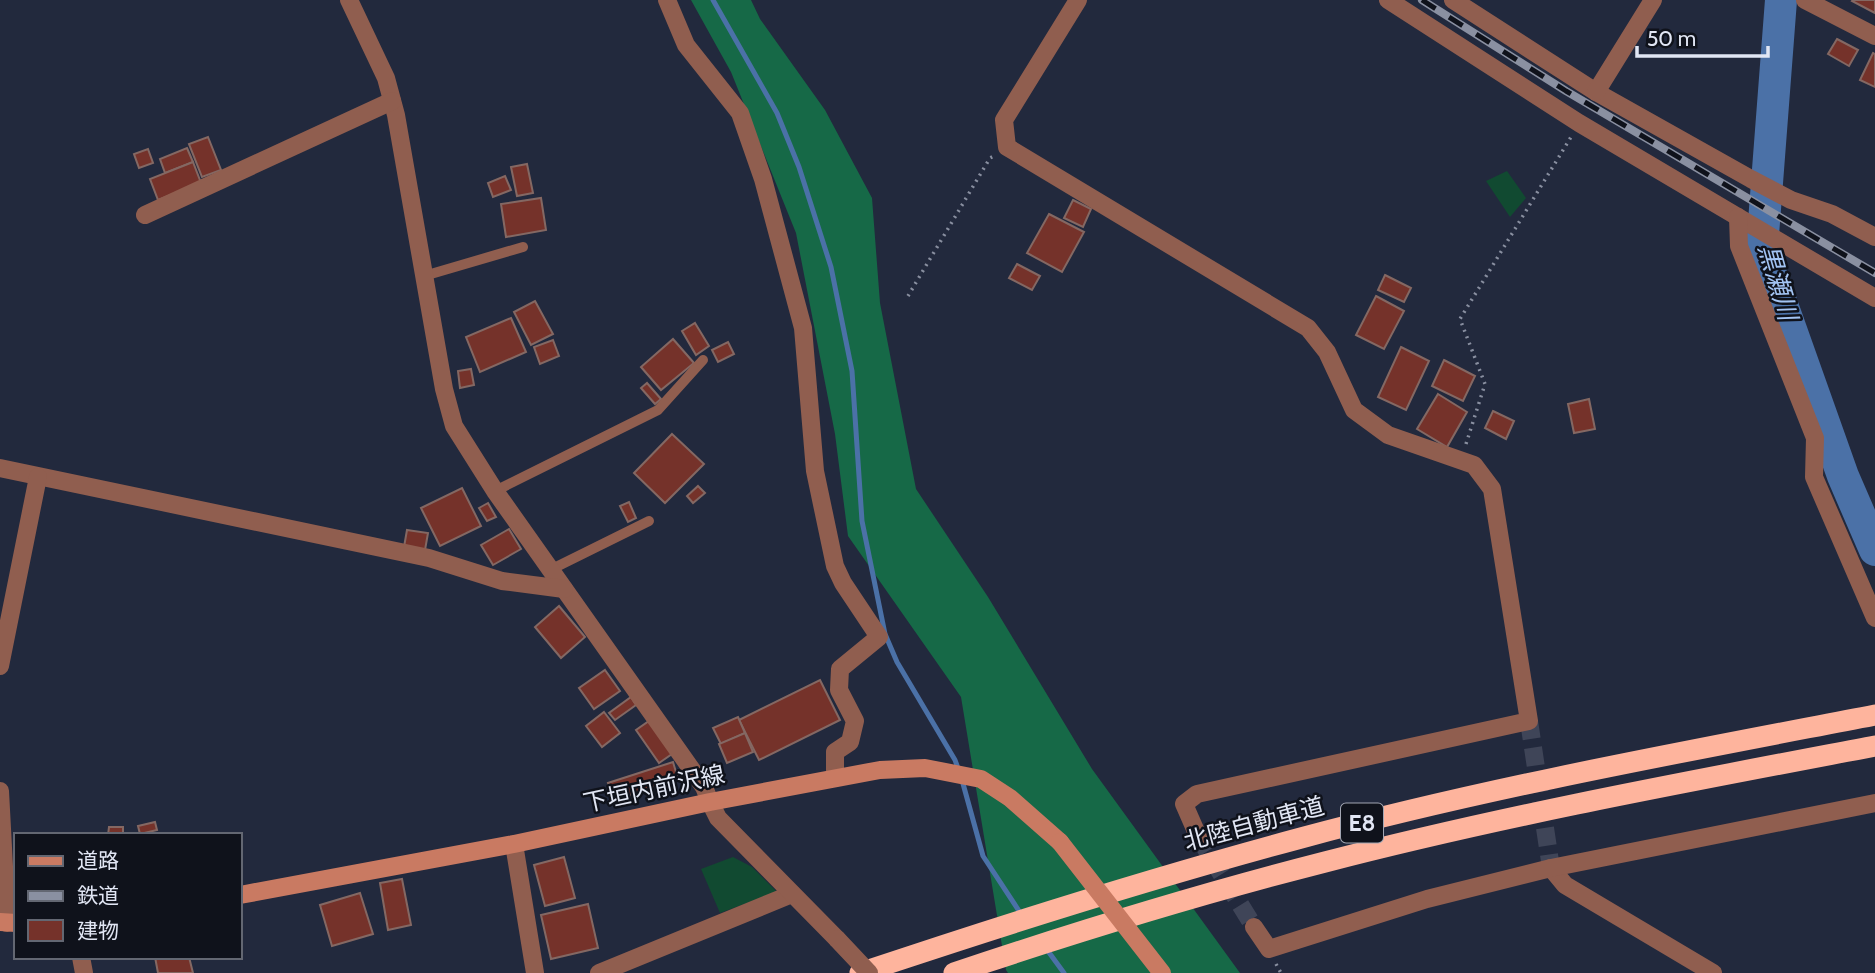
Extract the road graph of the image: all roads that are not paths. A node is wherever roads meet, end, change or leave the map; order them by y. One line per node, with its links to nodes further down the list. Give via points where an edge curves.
1 (349, 0): 10 (street)
2 (667, 0): 28 (street, via 686,45 740,113 763,179 803,328 815,471 835,566 879,637 840,669 839,690 855,721 850,741 835,752)
3 (1078, 0): 32 (street, via 1004,120 1007,147 1308,328 1326,352 1354,410 1388,435 1474,465 1492,489 1529,721 1197,794 1184,804)
4 (1388, 0): 12 (street, via 1579,123)
5 (1453, 0): 9 (street)
6 (1653, 0): 9 (street)
7 (1810, 1): 8 (street)
8 (1875, 36)
9 (1596, 92): 13 (street, via 1791,200 1832,214)
10 (392, 101): 11 (street); 15 (street)
11 (145, 215)
12 (1743, 220): 16 (street); 24 (street, via 1739,246 1815,438 1814,477)
13 (1875, 237)
14 (523, 247): 15 (lane)
15 (424, 275): 20 (street, via 454,426)
16 (1875, 298)
17 (703, 360): 20 (lane, via 658,410)
18 (0, 468): 19 (street)
19 (38, 477): 23 (street, via 429,558 502,581); 25 (street)
20 (495, 491): 22 (street)
21 (649, 521): 22 (lane)
22 (550, 570): 23 (street)
23 (564, 589): 30 (street, via 704,787)
24 (1875, 618)
25 (0, 666)
26 (1875, 715): 41 (highway, 北陸自動車道 / E8, via 1631,762 1304,837 1153,879)
27 (1875, 746): 43 (highway, E8, via 1624,794 1336,859)
28 (835, 778): 30 (main road, 下垣内前沢線); 44 (main road, 下垣内前沢線, bridge, via 925,768 981,779 1059,842)
29 (0, 791): 37 (street)
30 (710, 802): 33 (main road, 下垣内前沢線); 35 (street, via 718,818)
31 (1875, 803): 34 (street)
32 (1198, 836)
33 (514, 844): 36 (main road, 下垣内前沢線); 39 (street)
34 (1551, 868): 38 (street, via 1427,899 1269,949); 45 (street, via 1565,885)
35 (792, 894): 40 (street); 42 (street, bridge)
36 (242, 895)
37 (7, 922)
38 (1254, 927)
39 (535, 973)
40 (600, 973)
41 (860, 973)
42 (869, 973)
43 (954, 973)
44 (1162, 973)
45 (1713, 973)

